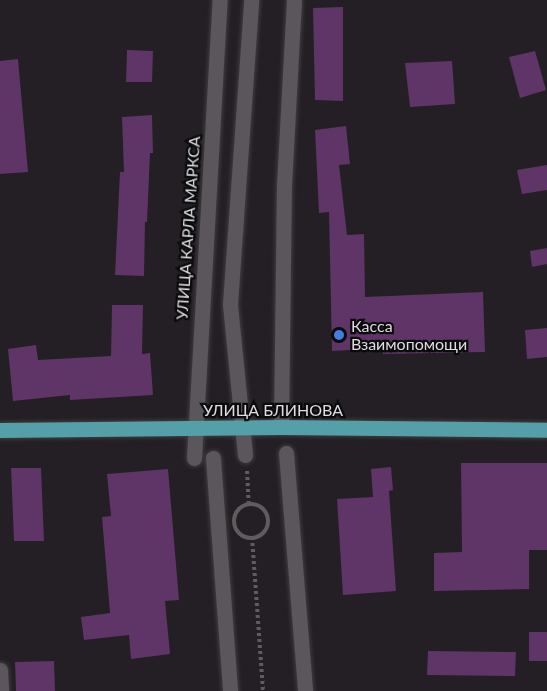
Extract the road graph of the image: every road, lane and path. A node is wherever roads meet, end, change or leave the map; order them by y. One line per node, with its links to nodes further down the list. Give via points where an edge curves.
1 (220, 0): 6 (street, УЛИЦА КАРЛА МАРКСА)
2 (251, 0): 4 (street, via 230,304)
3 (294, 0): 5 (street, via 284,185)
4 (243, 427): 5 (main road, УЛИЦА БЛИНОВА); 6 (main road, УЛИЦА БЛИНОВА); 10 (street)
5 (281, 427): 8 (main road, УЛИЦА БЛИНОВА)
6 (194, 428): 7 (main road, УЛИЦА БЛИНОВА); 11 (street, УЛИЦА КАРЛА МАРКСА)
7 (0, 430)
8 (547, 430)
9 (286, 453): 19 (street)
10 (245, 455): 13 (path)
11 (194, 458)
12 (213, 458): 17 (street)
13 (249, 504): 14 (path, via 261,508 267,519 263,531); 14 (path, via 238,510 234,522 240,533)
14 (252, 537): 18 (path)
15 (0, 670): 16 (street)
16 (1, 691)
17 (230, 691)
18 (263, 691)
19 (305, 691)

